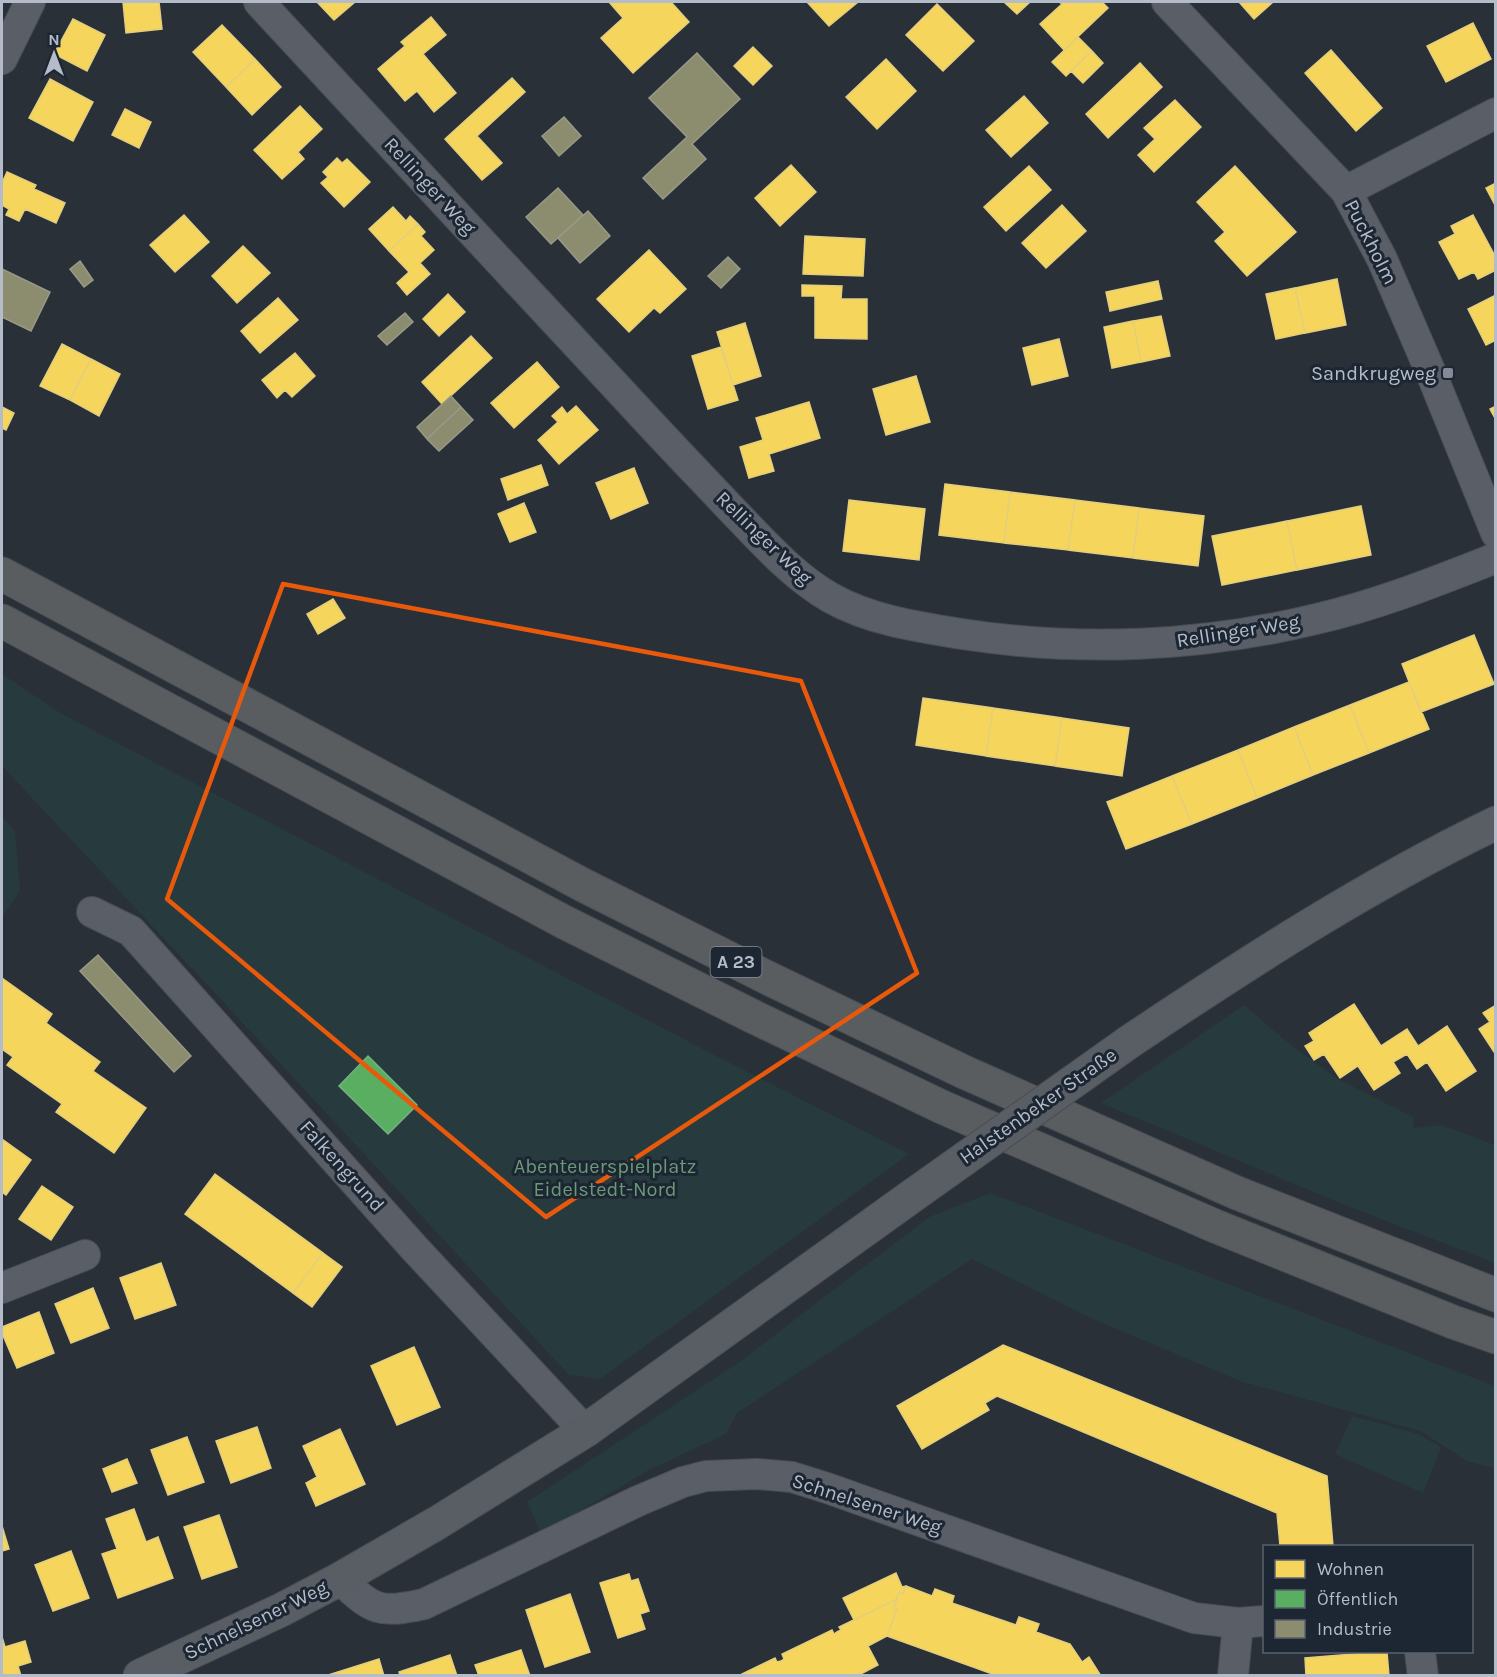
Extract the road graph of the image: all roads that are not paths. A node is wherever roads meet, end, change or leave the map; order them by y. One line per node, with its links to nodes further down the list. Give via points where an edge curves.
1 (30, 2): 4 (street)
2 (259, 2): 8 (street, Rellinger Weg, via 668,443 769,548 833,599 876,617 1008,641 1157,643 1232,636 1318,619)
3 (1167, 2): 6 (street, Puckholm)
4 (2, 59)
5 (1496, 113): 6 (street)
6 (1346, 191): 7 (street, Puckholm, via 1382,259)
7 (1496, 533)
8 (1496, 558)
9 (2, 574): 15 (highway, A 23, via 583,885 772,980 964,1072 1237,1193)
10 (2, 621): 16 (highway, A 23, via 564,922 942,1107 1215,1226)
11 (1496, 823): 17 (street, Halstenbeker Straße, bridge, via 1409,867 1234,971)
12 (92, 912): 17 (street, Falkengrund, via 131,931 416,1250)
13 (85, 1255): 14 (street)
14 (2, 1288)
15 (1496, 1295)
16 (1496, 1337)
17 (593, 1426): 18 (street, Schnelsener Weg)
18 (340, 1579): 19 (street, Schnelsener Weg, via 378,1608 399,1610 424,1604 683,1482 706,1476 757,1474 792,1477 827,1488 1194,1618); 21 (street, Schnelsener Weg)
19 (1251, 1622): 22 (street)
20 (1420, 1653): 23 (street)
21 (140, 1676)
22 (1233, 1676)
23 (1423, 1676)

